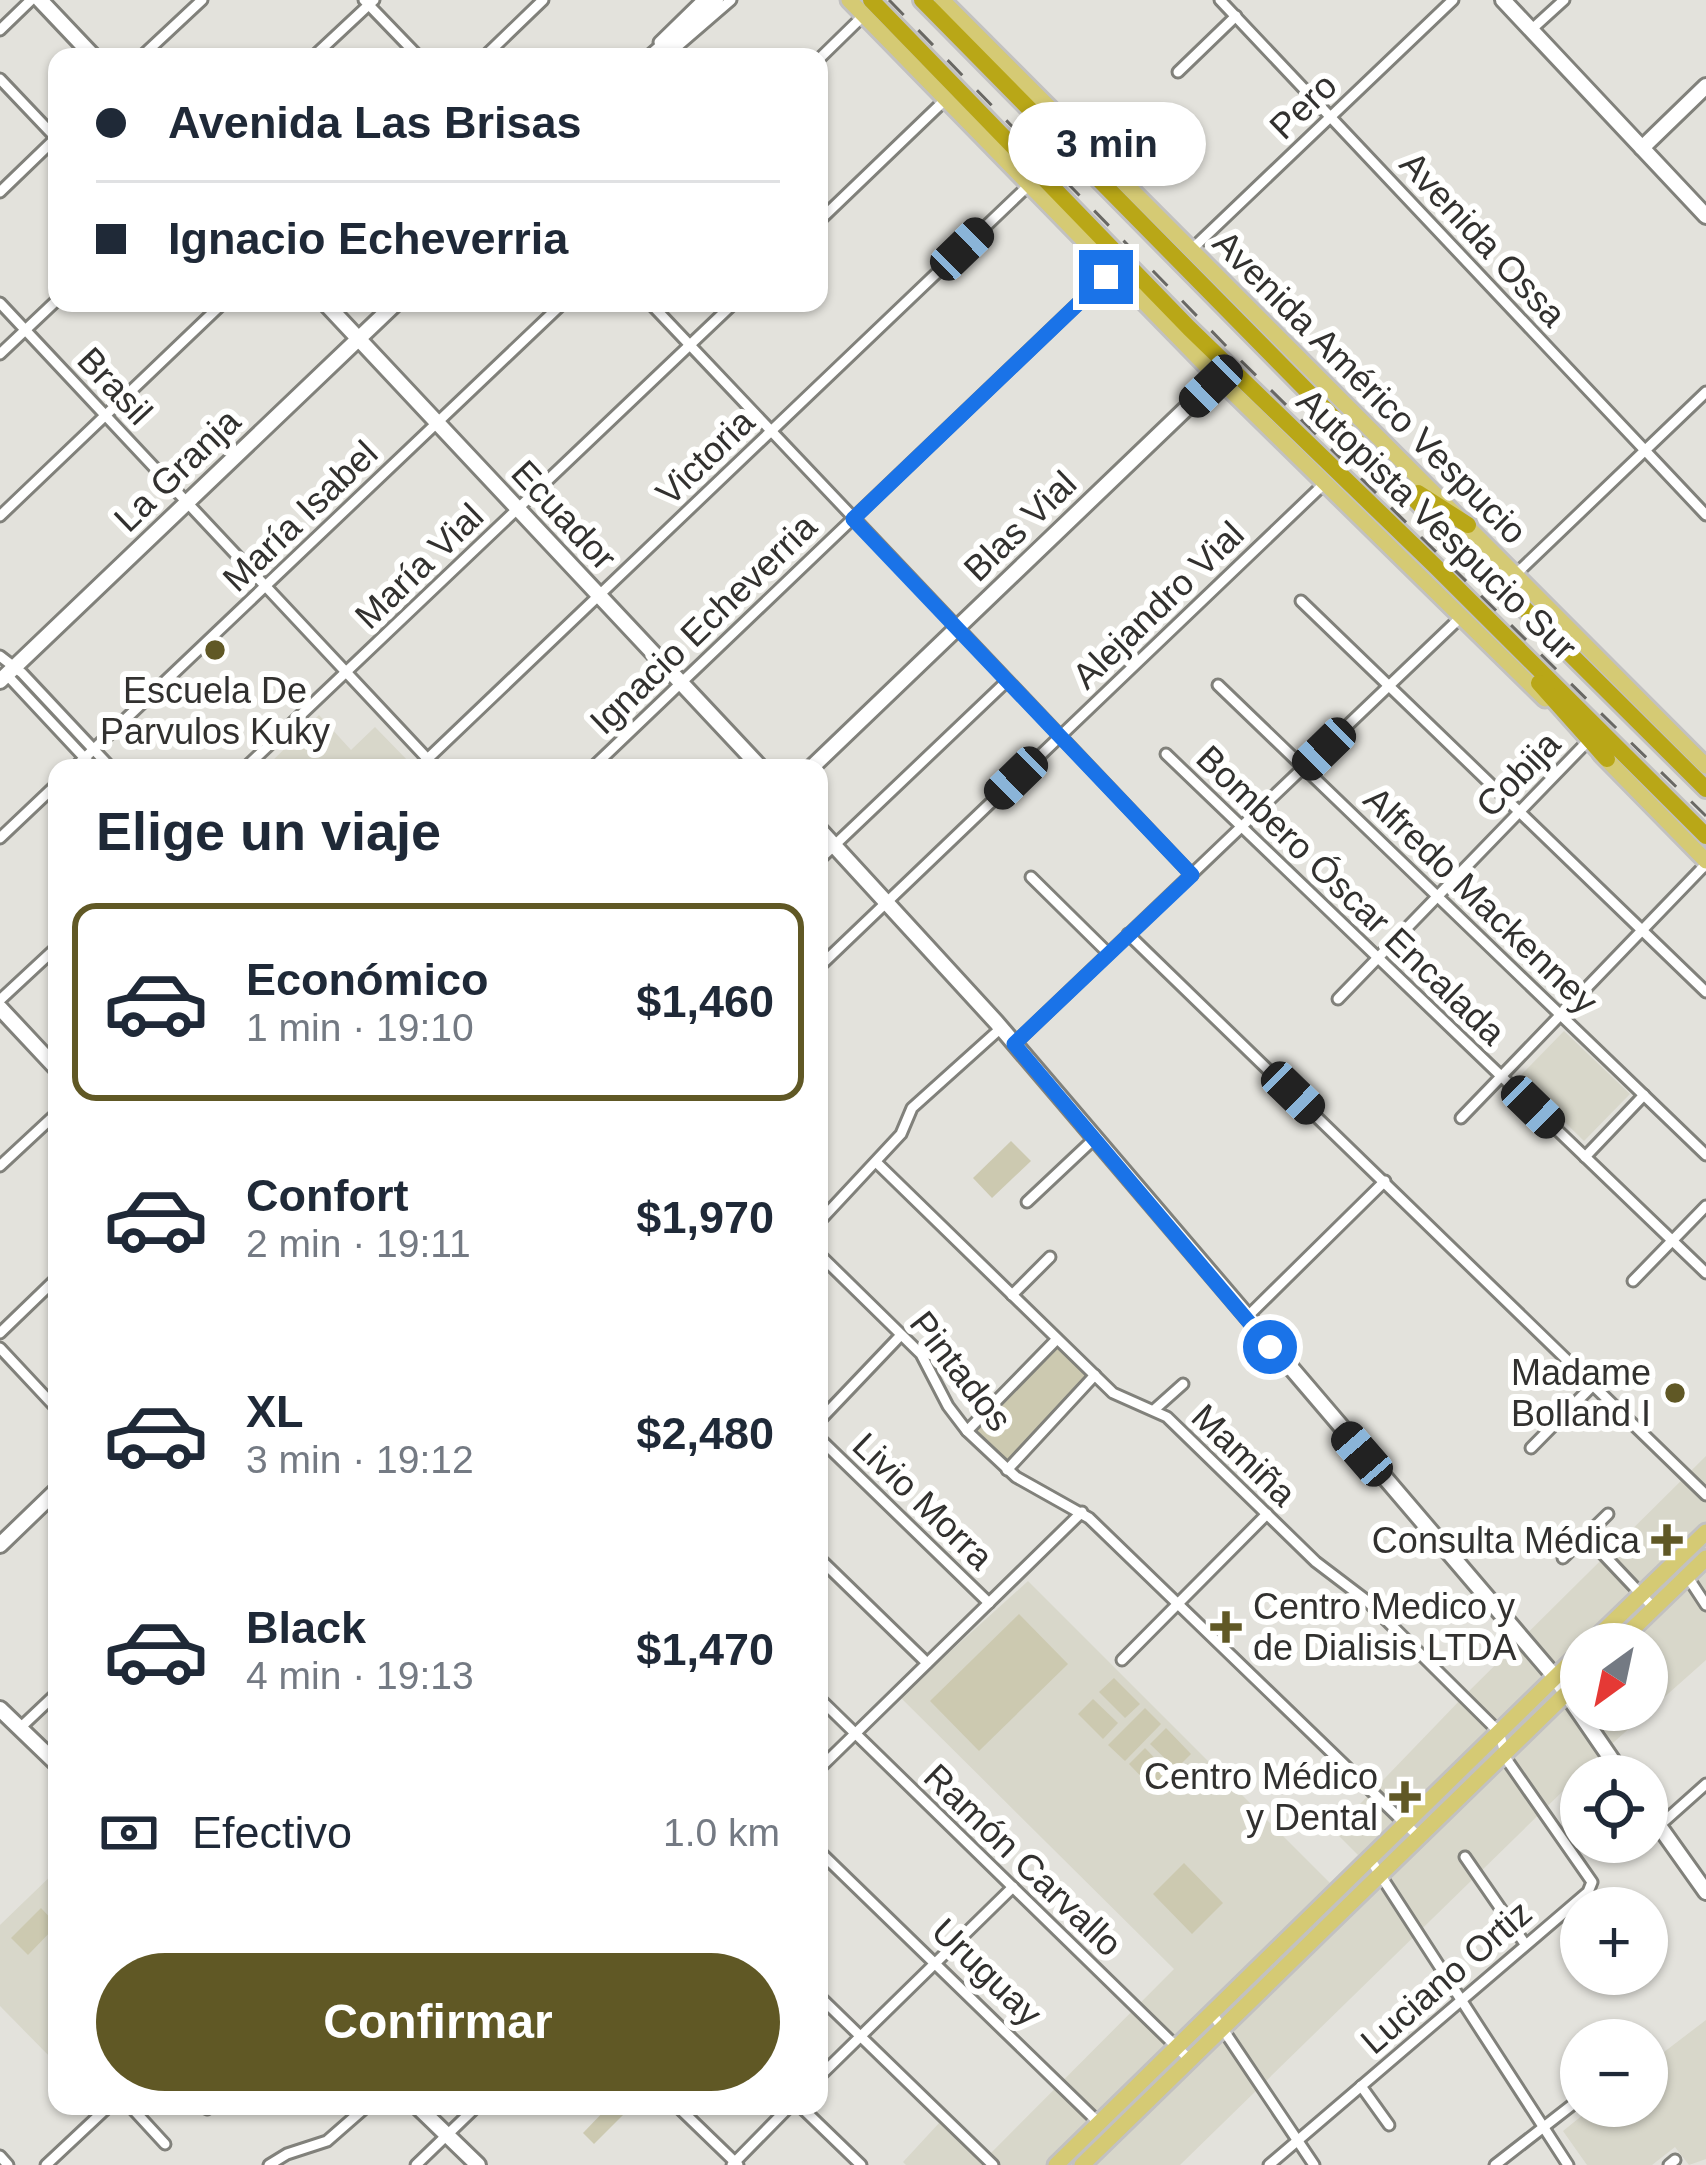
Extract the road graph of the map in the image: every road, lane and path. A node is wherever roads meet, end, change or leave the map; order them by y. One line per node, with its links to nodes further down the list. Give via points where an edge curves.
1 (36, 0): 18 (street); 20 (street)
2 (202, 0): 21 (street)
3 (543, 0): 24 (street)
4 (702, 0): 25 (street)
5 (716, 0): 17 (street)
6 (730, 0): 28 (street)
7 (849, 0): 15 (main road)
8 (922, 0): 62 (highway, Autopista Vespucio Sur)
9 (942, 0): 42 (main road, Avenida Américo Vespucio)
10 (1220, 0): 16 (street, Avenida Ossa)
11 (1453, 0): 34 (street, Pero)
12 (1502, 0): 19 (street)
13 (1564, 0): 19 (street)
14 (369, 2): 22 (street); 23 (street)
15 (868, 8): 29 (street); 33 (main road); 70 (highway, Autopista Vespucio Sur)
16 (1236, 16): 30 (street); 34 (street, Avenida Ossa)
17 (690, 25): 26 (street); 27 (street)
18 (0, 30)
19 (1531, 30): 37 (street)
20 (85, 48)
21 (151, 48)
22 (322, 48)
23 (411, 48)
24 (493, 48)
25 (657, 48)
26 (660, 48)
27 (671, 48)
28 (674, 48)
29 (828, 49)
30 (1178, 72)
31 (0, 79): 35 (street)
32 (1706, 86): 37 (street)
33 (946, 99): 38 (main road); 40 (street)
34 (1330, 117): 42 (street, Pero); 61 (street, Avenida Ossa)
35 (48, 129)
36 (48, 146): 39 (street)
37 (1642, 148): 41 (street)
38 (1029, 185): 43 (main road); 60 (street, Victoria)
39 (1, 189)
40 (828, 212)
41 (1706, 216)
42 (1190, 251): 69 (main road, Avenida Américo Vespucio)
43 (1112, 271): 56 (main road); 68 (street, Ignacio Echeverria)
44 (0, 303): 52 (street, Brasil)
45 (48, 309): 52 (street)
46 (214, 312): 58 (street)
47 (333, 312): 53 (street, Ecuador)
48 (386, 312): 53 (street, La Granja)
49 (554, 312): 59 (street, María Isabel)
50 (659, 312): 54 (street)
51 (725, 312): 54 (street, María Vial)
52 (26, 330): 55 (street); 58 (street, Brasil)
53 (358, 339): 59 (street, Ecuador); 64 (street, La Granja)
54 (690, 345): 60 (street); 65 (street, María Vial)
55 (0, 354)
56 (1219, 378): 63 (main road); 76 (street, Blas Vial)
57 (1706, 392): 61 (street)
58 (105, 415): 64 (street, Brasil); 67 (street)
59 (437, 424): 65 (street, Ecuador); 72 (street, María Isabel)
60 (770, 431): 68 (street); 73 (street, Victoria)
61 (1645, 450): 66 (street, Avenida Ossa); 71 (street)
62 (1387, 472): 69 (highway); 100 (highway, Autopista Vespucio Sur)
63 (1326, 482): 75 (main road); 84 (street, Alejandro Vial)
64 (187, 502): 72 (street, Brasil); 79 (street, La Granja)
65 (518, 509): 73 (street, Ecuador); 78 (street, María Vial)
66 (1706, 514)
67 (0, 516)
68 (853, 519): 76 (street); 81 (street, Ignacio Echeverria)
69 (1468, 525): 71 (main road, Avenida Américo Vespucio)
70 (1436, 566): 97 (highway); 104 (highway, Autopista Vespucio Sur)
71 (1516, 574): 98 (main road, Avenida Américo Vespucio)
72 (265, 587): 78 (street, Brasil); 86 (street, María Isabel)
73 (598, 596): 81 (street, Ecuador); 93 (street, Victoria)
74 (1301, 601): 83 (street)
75 (1461, 617): 83 (street); 85 (main road)
76 (956, 629): 80 (street); 96 (street, Blas Vial)
77 (0, 656): 79 (street)
78 (346, 673): 91 (street, María Vial); 92 (street, Brasil)
79 (7, 675): 86 (street)
80 (1006, 682): 84 (street); 107 (street)
81 (681, 683): 94 (street, Ignacio Echeverria); 95 (street, Ecuador)
82 (1218, 685): 99 (street, Alfredo Mackenney)
83 (1389, 686): 99 (street); 102 (street)
84 (1058, 738): 110 (street); 113 (street, Alejandro Vial)
85 (1588, 741): 97 (main road); 102 (street, Cobija)
86 (89, 754): 88 (street, María Isabel); 89 (street); 90 (street)
87 (1166, 754): 103 (street, Bombero Óscar Encalada)
88 (84, 759)
89 (91, 759)
90 (97, 759)
91 (255, 759)
92 (427, 759)
93 (437, 759)
94 (601, 759)
95 (753, 759)
96 (821, 759)
97 (1606, 759): 109 (main road)
98 (1706, 766)
99 (1305, 767): 103 (street); 112 (street, Alfredo Mackenney)
100 (1706, 789)
101 (48, 793): 105 (street)
102 (1519, 812): 112 (street, Cobija); 114 (street)
103 (1243, 828): 110 (street); 119 (street, Bombero Óscar Encalada)
104 (1706, 836)
105 (0, 838)
106 (828, 839): 107 (street)
107 (834, 845): 108 (street); 113 (street)
108 (828, 851)
109 (1706, 862): 114 (street)
110 (1192, 875): 115 (street)
111 (1031, 877): 116 (street)
112 (1438, 896): 119 (street, Cobija); 123 (street, Alfredo Mackenney)
113 (887, 901): 118 (street, Alejandro Vial); 124 (street)
114 (1642, 930): 120 (street); 123 (street)
115 (1128, 934): 116 (street); 136 (street)
116 (1108, 953): 125 (street)
117 (48, 955): 122 (street)
118 (828, 958)
119 (1378, 958): 121 (street, Cobija); 127 (street, Bombero Óscar Encalada)
120 (1706, 992)
121 (1338, 999)
122 (0, 1004): 126 (street)
123 (1561, 1014): 127 (street); 128 (street, Alfredo Mackenney)
124 (1001, 1028): 125 (street); 134 (street, via 916,1105)
125 (1014, 1044): 131 (street)
126 (48, 1059)
127 (1502, 1076): 129 (street); 133 (street, Bombero Óscar Encalada)
128 (1644, 1095): 132 (street, Alfredo Mackenney); 133 (street)
129 (1461, 1118)
130 (48, 1121): 135 (street)
131 (1094, 1139): 137 (street); 147 (street)
132 (1706, 1155)
133 (1585, 1157): 140 (street, Bombero Óscar Encalada)
134 (877, 1163): 139 (street); 146 (street, Mamiña)
135 (0, 1166)
136 (1385, 1181): 147 (street); 154 (street)
137 (1027, 1202)
138 (1706, 1206): 140 (street)
139 (828, 1213)
140 (1672, 1241): 143 (street, Bombero Óscar Encalada); 144 (street)
141 (1050, 1256): 146 (street)
142 (828, 1263): 149 (street, Pintados)
143 (1706, 1273)
144 (1633, 1281)
145 (48, 1288): 148 (street)
146 (1012, 1294): 150 (street, Mamiña)
147 (1246, 1318): 184 (street)
148 (0, 1333)
149 (902, 1335): 157 (street); 158 (street, Pintados)
150 (1058, 1339): 152 (street, Mamiña); 158 (street)
151 (0, 1348): 155 (street)
152 (1095, 1375): 156 (street, Mamiña, via 1125,1401); 161 (street)
153 (1183, 1384): 156 (street)
154 (1594, 1384): 160 (street); 162 (street)
155 (48, 1399)
156 (1155, 1409): 165 (street, Mamiña)
157 (828, 1411)
158 (967, 1431): 161 (street, Pintados)
159 (828, 1447): 176 (street, Livio Morra)
160 (1531, 1448)
161 (1007, 1470): 164 (street, Pintados)
162 (1706, 1496)
163 (48, 1499): 169 (street)
164 (1082, 1512): 175 (street, Pintados); 176 (street)
165 (1267, 1514): 175 (street); 190 (street, Mamiña)
166 (1608, 1514): 168 (street)
167 (1706, 1532): 174 (main road)
168 (1586, 1536): 170 (street); 174 (street)
169 (0, 1545)
170 (1563, 1558)
171 (1706, 1558): 173 (main road)
172 (828, 1567): 182 (street)
173 (1687, 1576): 177 (street); 178 (main road)
174 (1642, 1594): 178 (street); 179 (main road)
175 (1179, 1602): 181 (street); 197 (street, Pintados)
176 (989, 1603): 182 (street)
177 (1706, 1605)
178 (1654, 1608): 180 (main road)
179 (1612, 1623)
180 (1639, 1623)
181 (1122, 1660)
182 (927, 1663): 191 (street)
183 (1560, 1672): 184 (main road)
184 (1555, 1677): 185 (street); 190 (main road)
185 (1560, 1686)
186 (48, 1699): 189 (street)
187 (1560, 1700): 192 (main road)
188 (828, 1707): 191 (street, Ramón Carvallo)
189 (8, 1721): 193 (street)
190 (1499, 1732): 192 (street); 197 (main road)
191 (855, 1733): 194 (street); 204 (street, Ramón Carvallo)
192 (1504, 1754): 198 (main road); 206 (street, Luciano Ortiz, via 1592,1882)
193 (48, 1756)
194 (828, 1760)
195 (1706, 1784): 196 (street)
196 (1668, 1818)
197 (1405, 1824): 198 (street, Pintados); 201 (main road)
198 (1418, 1837): 203 (main road)
199 (1668, 1839): 205 (street)
200 (1465, 1857): 206 (street)
201 (1370, 1859): 203 (street); 210 (main road)
202 (828, 1860): 207 (street, Uruguay)
203 (1380, 1874): 208 (street); 211 (main road)
204 (1013, 1887): 207 (street); 213 (street, Ramón Carvallo)
205 (1706, 1892)
206 (1525, 1944): 208 (street, Luciano Ortiz)
207 (934, 1963): 212 (street); 226 (street, Uruguay)
208 (1460, 2000): 216 (street, Luciano Ortiz); 228 (street)
209 (828, 2005): 212 (street)
210 (1212, 2013): 211 (street); 213 (main road)
211 (1223, 2028): 214 (main road); 231 (street)
212 (860, 2036): 215 (street); 241 (street)
213 (1177, 2047): 214 (street, Ramón Carvallo); 226 (main road)
214 (1190, 2060): 230 (main road)
215 (828, 2068)
216 (1360, 2086): 227 (street); 231 (street, Luciano Ortiz)
217 (1560, 2114): 228 (street)
218 (99, 2115): 236 (street)
219 (138, 2115): 232 (street)
220 (357, 2115): 237 (street, via 333,2138)
221 (426, 2115): 229 (street)
222 (468, 2115): 229 (street)
223 (686, 2115): 234 (street)
224 (781, 2115): 234 (street)
225 (809, 2115): 240 (street)
226 (1099, 2123): 230 (street, Uruguay); 242 (main road)
227 (1389, 2125)
228 (1544, 2127): 246 (street); 247 (street)
229 (447, 2135): 238 (street); 239 (street)
230 (1112, 2136): 243 (main road)
231 (1298, 2140): 244 (street, Luciano Ortiz); 245 (street)
232 (165, 2144)
233 (0, 2156): 235 (street)
234 (735, 2164)
235 (8, 2165)
236 (46, 2165)
237 (269, 2165)
238 (416, 2165)
239 (478, 2165)
240 (861, 2165)
241 (993, 2165)
242 (1056, 2165)
243 (1082, 2165)
244 (1269, 2165)
245 (1314, 2165)
246 (1495, 2165)
247 (1568, 2165)

